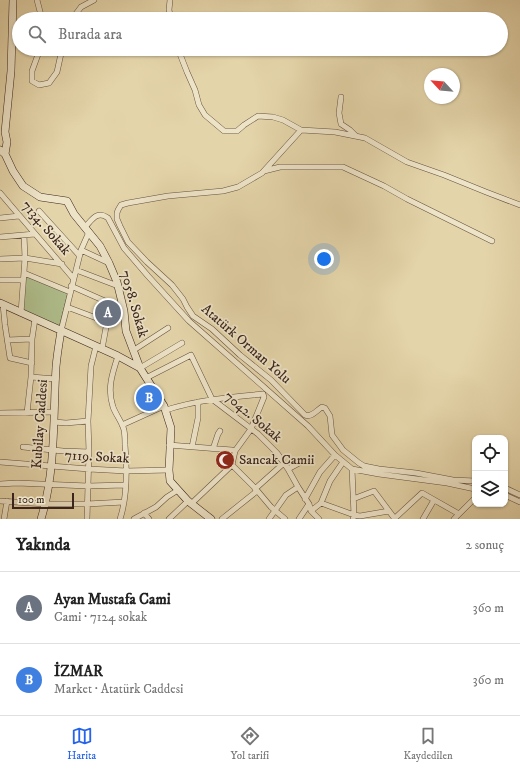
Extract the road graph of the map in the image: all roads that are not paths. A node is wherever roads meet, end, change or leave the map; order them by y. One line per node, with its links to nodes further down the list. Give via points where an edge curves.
1 (13, 0): 5 (main road)
2 (38, 0): 6 (street)
3 (94, 0): 7 (street)
4 (170, 0): 8 (street)
5 (13, 12)
6 (41, 12)
7 (77, 12)
8 (169, 12)
9 (12, 36): 15 (main road, via 11,71)
10 (37, 56): 11 (street, via 32,71 32,81 40,85 49,83 57,72)
11 (60, 56)
12 (181, 56): 14 (street, via 199,105 205,115 224,131 237,132 258,116 283,120)
13 (341, 97): 16 (street, via 341,124)
14 (301, 130): 16 (street); 20 (street, Atatürk Orman Yolu)
15 (3, 134): 17 (main road)
16 (356, 136): 23 (street, via 365,138 407,162)
17 (7, 142): 18 (main road); 19 (main road)
18 (0, 147)
19 (2, 152): 27 (main road, 7058. Sokak, via 23,186 40,197 67,201)
20 (263, 171): 31 (street, via 280,168 343,167); 93 (street, Atatürk Orman Yolu, via 238,187 223,191 168,196 122,205 118,210 117,219 128,242 172,285 194,316 271,380 305,415 325,408 330,416 332,435 359,463 379,469)
21 (0, 194): 22 (street, 7134. Sokak)
22 (2, 200): 25 (street, 7134. Sokak)
23 (520, 205)
24 (39, 211): 32 (street)
25 (20, 216): 26 (street); 28 (street, 7134. Sokak)
26 (0, 218)
27 (87, 229): 32 (street); 35 (main road, 7058. Sokak); 62 (street, via 96,216 108,218 124,248 148,276 189,321)
28 (35, 234): 29 (street); 36 (street, 7134. Sokak)
29 (24, 235): 30 (street); 33 (street)
30 (0, 237)
31 (492, 240)
32 (80, 253): 35 (street); 37 (street)
33 (25, 258): 34 (street); 36 (street); 38 (street)
34 (0, 259)
35 (109, 263): 42 (main road, 7058. Sokak)
36 (62, 264): 39 (street, 7134. Sokak)
37 (76, 270): 39 (street); 42 (street)
38 (24, 273): 41 (street); 43 (street)
39 (74, 278): 43 (street)
40 (0, 280): 41 (street)
41 (23, 280): 47 (street)
42 (118, 286): 46 (main road, 7058. Sokak)
43 (71, 289): 45 (street); 46 (street)
44 (2, 303): 47 (main road); 51 (street)
45 (67, 307): 50 (street); 54 (street, via 107,322)
46 (123, 308): 55 (main road, 7058. Sokak, via 126,331)
47 (21, 313): 48 (main road)
48 (35, 319): 50 (main road); 52 (street)
49 (168, 328): 55 (street, 7058. Sokak)
50 (61, 331): 54 (main road); 61 (main road, Kubilay Caddesi)
51 (8, 340): 52 (street); 57 (street, via 10,358)
52 (32, 340): 57 (street)
53 (182, 344): 58 (street)
54 (99, 348): 56 (main road); 69 (street, via 91,366)
55 (134, 350): 58 (main road, 7058. Sokak)
56 (118, 356): 58 (main road); 71 (street, via 110,382 110,397)
57 (32, 363): 59 (street)
58 (140, 368): 60 (main road, 7058. Sokak)
59 (31, 377): 61 (street); 68 (street)
60 (146, 378): 63 (street, 7042. Sokak, via 191,355); 65 (main road, 7058. Sokak)
61 (56, 379): 66 (main road, Kubilay Caddesi)
62 (265, 392): 63 (street); 72 (street); 81 (street, via 308,426)
63 (212, 399): 64 (street); 72 (street, 7042. Sokak)
64 (198, 402): 65 (street); 76 (street, via 198,418)
65 (165, 408): 71 (street); 74 (main road, 7058. Sokak, via 171,428)
66 (54, 412): 68 (street); 70 (main road, Kubilay Caddesi)
67 (0, 413): 68 (street)
68 (27, 413)
69 (88, 421): 70 (street); 80 (street)
70 (54, 422): 78 (main road, Kubilay Caddesi)
71 (122, 425): 92 (street)
72 (251, 429): 79 (street); 85 (street, 7042. Sokak)
73 (220, 431): 77 (street)
74 (170, 445): 76 (street); 91 (main road, 7058. Sokak)
75 (23, 447): 78 (street)
76 (192, 447): 77 (street)
77 (213, 449): 79 (street)
78 (52, 450): 80 (street); 87 (main road, Kubilay Caddesi)
79 (235, 451): 86 (street)
80 (89, 452): 88 (street)
81 (335, 455): 84 (street); 105 (street, via 320,472)
82 (0, 462): 87 (street, 7119. Sokak)
83 (301, 462): 89 (street)
84 (344, 462): 90 (street); 114 (street, via 330,481)
85 (284, 463): 89 (street, 7042. Sokak); 102 (street)
86 (232, 465): 102 (street); 112 (street)
87 (51, 466): 88 (street, 7119. Sokak); 95 (main road, Kubilay Caddesi)
88 (89, 469): 92 (street, 7119. Sokak); 97 (street)
89 (288, 469): 98 (street, 7042. Sokak)
90 (352, 469): 99 (street); 106 (street)
91 (169, 470): 92 (street, 7119. Sokak); 101 (main road, via 170,481)
92 (126, 471): 96 (street)
93 (472, 481)
94 (0, 484): 95 (street)
95 (48, 485): 97 (street); 115 (main road, Kubilay Caddesi)
96 (125, 485): 97 (street); 111 (street)
97 (88, 486): 116 (street)
98 (298, 487): 105 (street, 7042. Sokak); 118 (street, via 286,495)
99 (472, 487)
100 (508, 489): 103 (street)
101 (178, 490): 112 (main road); 121 (street)
102 (256, 490): 118 (street); 132 (street)
103 (520, 495)
104 (508, 496): 113 (street)
105 (305, 499): 117 (street, 7042. Sokak)
106 (352, 499): 120 (street, via 374,491); 123 (street)
107 (434, 500): 122 (street); 137 (street, via 422,493); 138 (street)
108 (0, 501): 109 (street)
109 (7, 501): 115 (street); 124 (street)
110 (472, 501): 122 (street)
111 (124, 502): 116 (street); 127 (street)
112 (189, 502): 130 (street); 131 (main road)
113 (520, 502)
114 (322, 503): 119 (street); 123 (street)
115 (45, 504): 116 (street); 125 (main road, Kubilay Caddesi)
116 (87, 504): 126 (street)
117 (309, 504): 119 (street, 7042. Sokak); 135 (street)
118 (275, 511): 133 (street); 134 (street)
119 (311, 511): 136 (street, 7042. Sokak)
120 (389, 512): 123 (street); 137 (street)
121 (144, 513): 128 (street); 129 (street)
122 (459, 514): 139 (street)
123 (354, 517)
124 (4, 519)
125 (41, 519)
126 (87, 519)
127 (120, 519)
128 (134, 519)
129 (149, 519)
130 (169, 519)
131 (211, 519)
132 (222, 519)
133 (269, 519)
134 (285, 519)
135 (299, 519)
136 (319, 519)
137 (394, 519)
138 (423, 519)
139 (454, 519)

